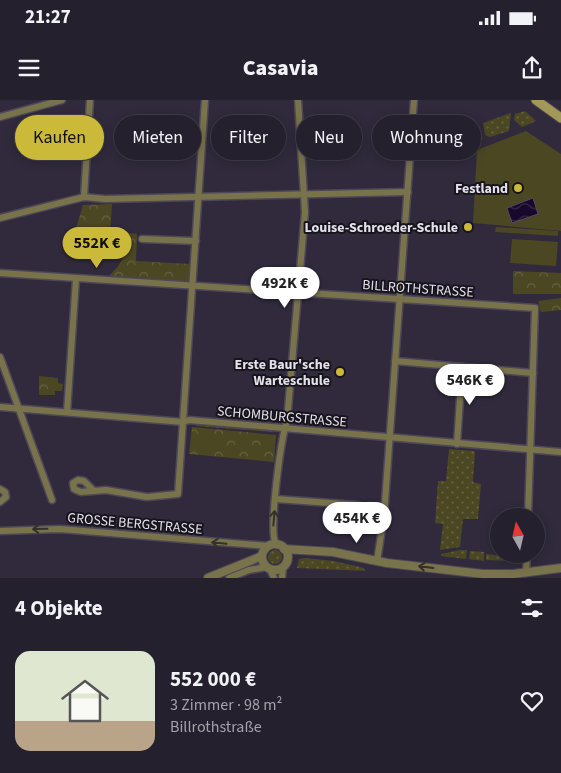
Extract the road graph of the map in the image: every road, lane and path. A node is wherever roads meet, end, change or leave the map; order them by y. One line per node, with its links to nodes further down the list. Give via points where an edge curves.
1 (62, 100): 8 (street)
2 (90, 100): 14 (street)
3 (205, 100): 13 (street)
4 (298, 100): 12 (street)
5 (414, 100): 7 (street)
6 (536, 100): 9 (main road)
7 (413, 115)
8 (0, 117)
9 (561, 117)
10 (410, 160): 11 (street)
11 (408, 192): 12 (street); 22 (street)
12 (306, 194): 13 (street); 21 (street)
13 (200, 196): 14 (street); 17 (street)
14 (84, 197): 15 (street)
15 (0, 218)
16 (142, 240): 17 (street)
17 (196, 241): 20 (street)
18 (0, 273): 19 (street, BILLROTHSTRASSE, via 70,276)
19 (76, 279): 20 (street, BILLROTHSTRASSE); 29 (street)
20 (194, 286): 21 (street, BILLROTHSTRASSE); 30 (street)
21 (297, 292): 22 (street, BILLROTHSTRASSE); 31 (street)
22 (400, 300): 24 (street); 26 (street, BILLROTHSTRASSE, via 535,308)
23 (0, 357): 28 (street)
24 (395, 362): 25 (street); 32 (street)
25 (462, 367): 26 (street); 33 (street)
26 (533, 373): 34 (street)
27 (0, 407): 28 (street, SCHOMBURGSTRASSE)
28 (19, 408): 29 (street, SCHOMBURGSTRASSE); 39 (street)
29 (67, 412): 30 (street, SCHOMBURGSTRASSE)
30 (183, 422): 31 (street, SCHOMBURGSTRASSE); 37 (street, via 178,494 147,497)
31 (284, 429): 32 (street, SCHOMBURGSTRASSE); 38 (street)
32 (390, 438): 33 (street, SCHOMBURGSTRASSE); 43 (street)
33 (457, 444): 34 (street, SCHOMBURGSTRASSE)
34 (529, 450): 35 (street, SCHOMBURGSTRASSE); 44 (street)
35 (561, 452)
36 (0, 489): 40 (street, via 6,497)
37 (93, 490)
38 (276, 499): 41 (street); 46 (street, one-way to 38, via 273,532)
39 (52, 500)
40 (0, 502)
41 (358, 505)
42 (369, 506): 43 (street)
43 (384, 507): 50 (street)
44 (528, 508)
45 (0, 531): 47 (street, GROSSE BERGSTRASSE, one-way to 45, via 60,529)
46 (276, 545): 47 (street); 48 (street)
47 (268, 546): 49 (street)
48 (284, 549): 50 (street, via 333,552); 52 (street, via 287,558)
49 (262, 556): 53 (street); 56 (street)
50 (377, 561): 55 (street, one-way to 50, via 483,574)
51 (527, 563): 55 (street)
52 (283, 567): 53 (street); 59 (street)
53 (268, 568): 57 (street, via 249,570); 58 (street)
54 (561, 568): 55 (street)
55 (526, 573)
56 (208, 578)
57 (229, 578)
58 (274, 578)
59 (282, 578)

